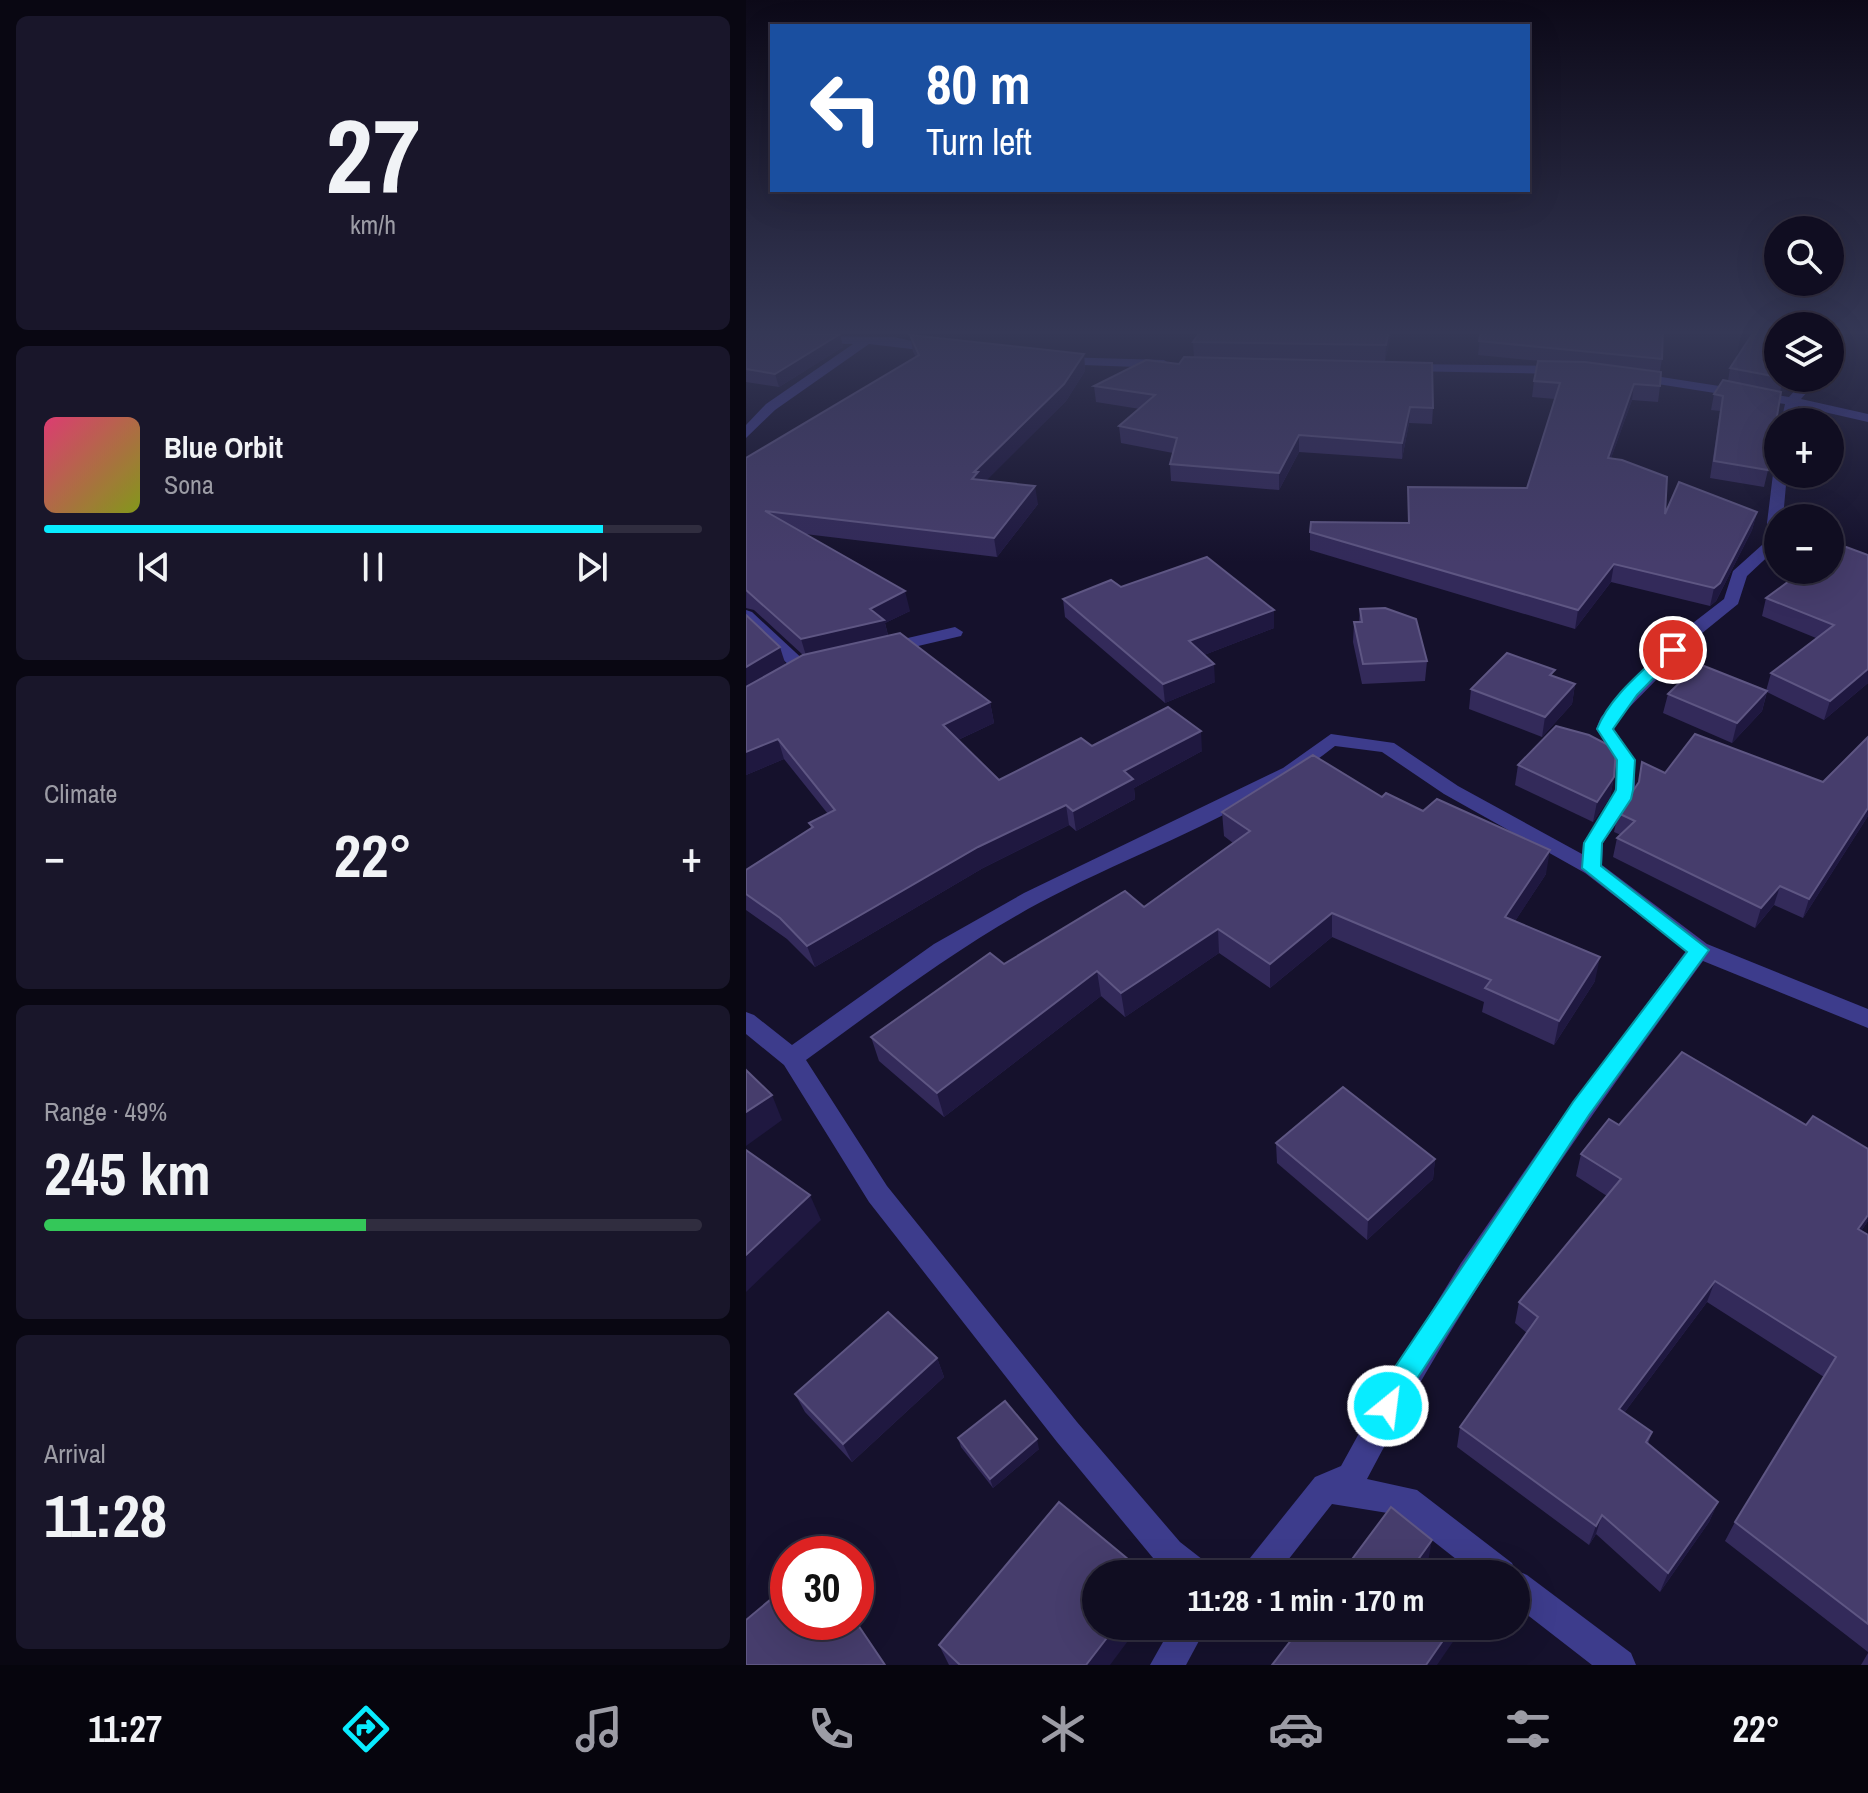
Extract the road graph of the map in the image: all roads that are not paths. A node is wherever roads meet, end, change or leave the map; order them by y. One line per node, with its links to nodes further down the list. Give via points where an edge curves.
1 (768, 408): 4 (street)
2 (1822, 408): 3 (street)
3 (1868, 418)
4 (746, 434)
5 (1764, 550): 10 (street, via 1739,574 1732,601 1695,630 1610,717 1605,729 1626,760 1625,790 1593,843)
6 (746, 615): 9 (street, via 810,666)
7 (955, 632): 8 (street)
8 (863, 654)
9 (780, 682)
10 (1592, 868): 11 (street); 14 (street, via 1451,790 1387,747 1331,740 1290,772 1031,898 942,950)
11 (1699, 950): 12 (street); 15 (street, via 1581,1109 1400,1382 1352,1477)
12 (1868, 1019)
13 (746, 1021): 14 (street)
14 (792, 1058): 16 (street, via 878,1194 1067,1432)
15 (1326, 1488): 17 (street); 18 (street, via 1406,1501)
16 (1178, 1560)
17 (1268, 1560)
18 (1483, 1560)
19 (1530, 1597): 22 (street)
20 (1182, 1640): 21 (street)
21 (1167, 1665)
22 (1619, 1665)

